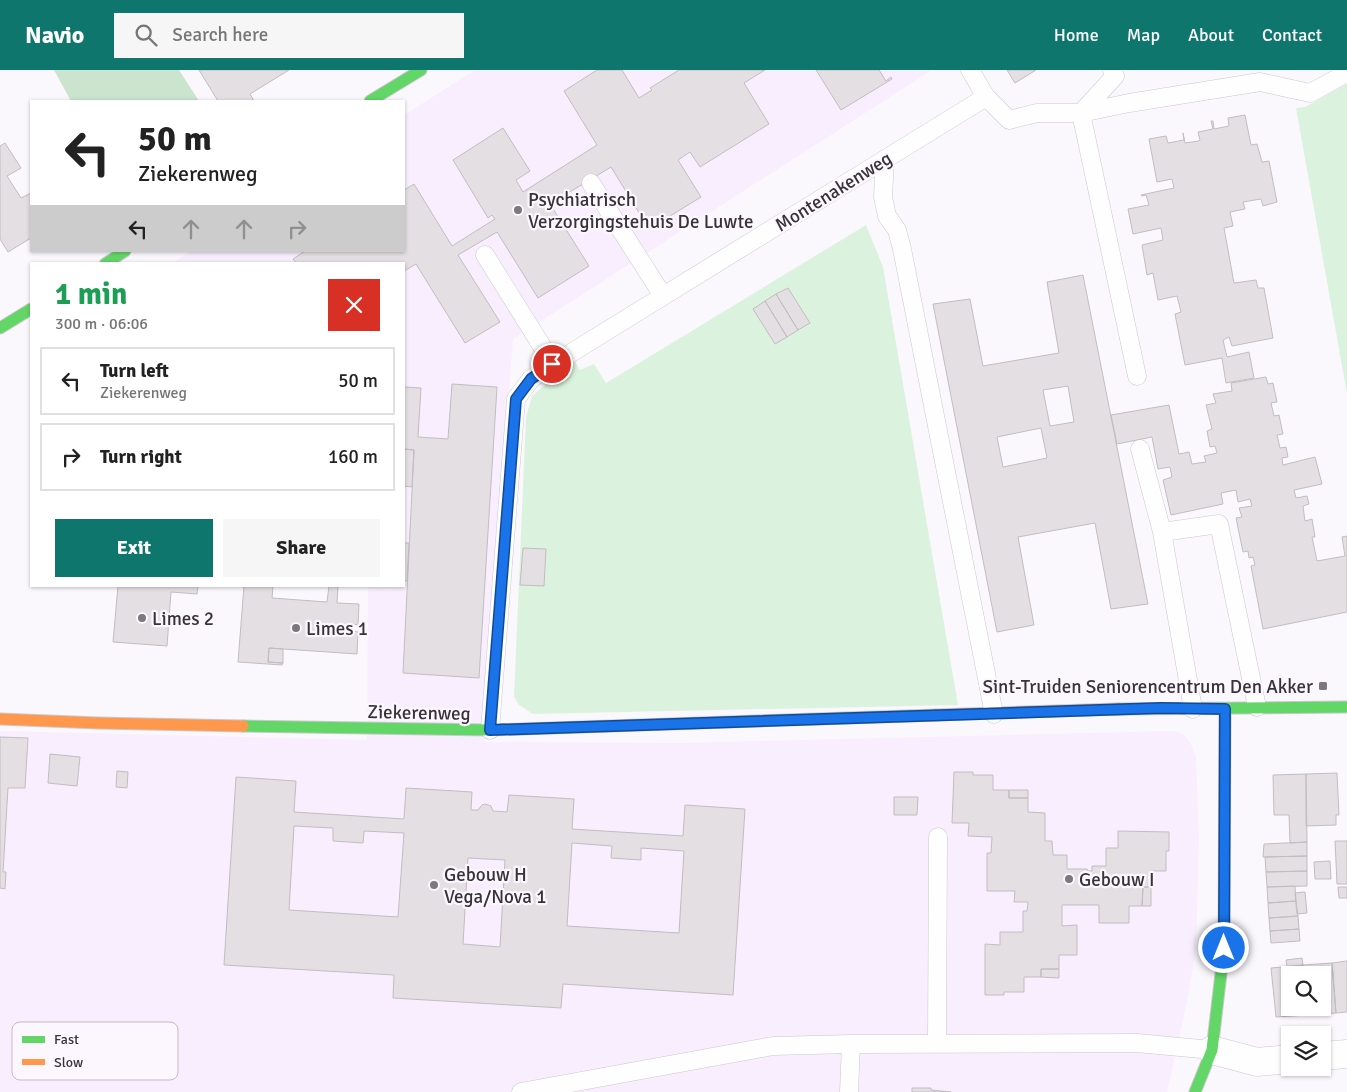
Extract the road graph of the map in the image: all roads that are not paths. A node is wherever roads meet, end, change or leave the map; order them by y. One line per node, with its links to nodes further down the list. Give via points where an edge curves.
1 (421, 70): 6 (street)
2 (970, 70): 5 (lane)
3 (1112, 70): 7 (lane, via 1115,76)
4 (1347, 73): 7 (lane, via 1310,93 1260,82 1129,102)
5 (986, 97): 7 (lane, via 1009,120 1037,114); 8 (lane, Montenakenweg)
6 (372, 100)
7 (1081, 113): 17 (lane)
8 (885, 159): 13 (lane, Montenakenweg); 24 (lane, via 883,197 887,216 898,230)
9 (591, 183): 13 (lane)
10 (123, 252): 12 (street)
11 (484, 254): 16 (lane)
12 (108, 262)
13 (663, 296): 16 (lane, Montenakenweg)
14 (30, 310): 15 (street)
15 (0, 328)
16 (552, 364): 26 (lane, Montenakenweg, via 531,379 516,399)
17 (1137, 376)
18 (1140, 449): 19 (lane)
19 (1162, 532): 20 (lane, via 1219,524); 22 (lane)
20 (1257, 707): 21 (street, Ziekerenweg); 23 (street, Ziekerenweg)
21 (1347, 707)
22 (1193, 708): 23 (street, Ziekerenweg); 24 (street, Ziekerenweg)
23 (1225, 709): 30 (street, via 1224,948)
24 (994, 714): 26 (street, Ziekerenweg)
25 (0, 719): 26 (street, Ziekerenweg)
26 (490, 730)
27 (938, 837): 28 (lane)
28 (937, 1043): 29 (lane); 30 (lane, via 1137,1043)
29 (851, 1044): 34 (lane, via 773,1046); 35 (lane)
30 (1212, 1050): 33 (street, via 1257,1062); 36 (street)
31 (1347, 1054): 32 (street)
32 (1331, 1055)
33 (1281, 1060)
34 (521, 1092)
35 (848, 1092)
36 (1195, 1092)

